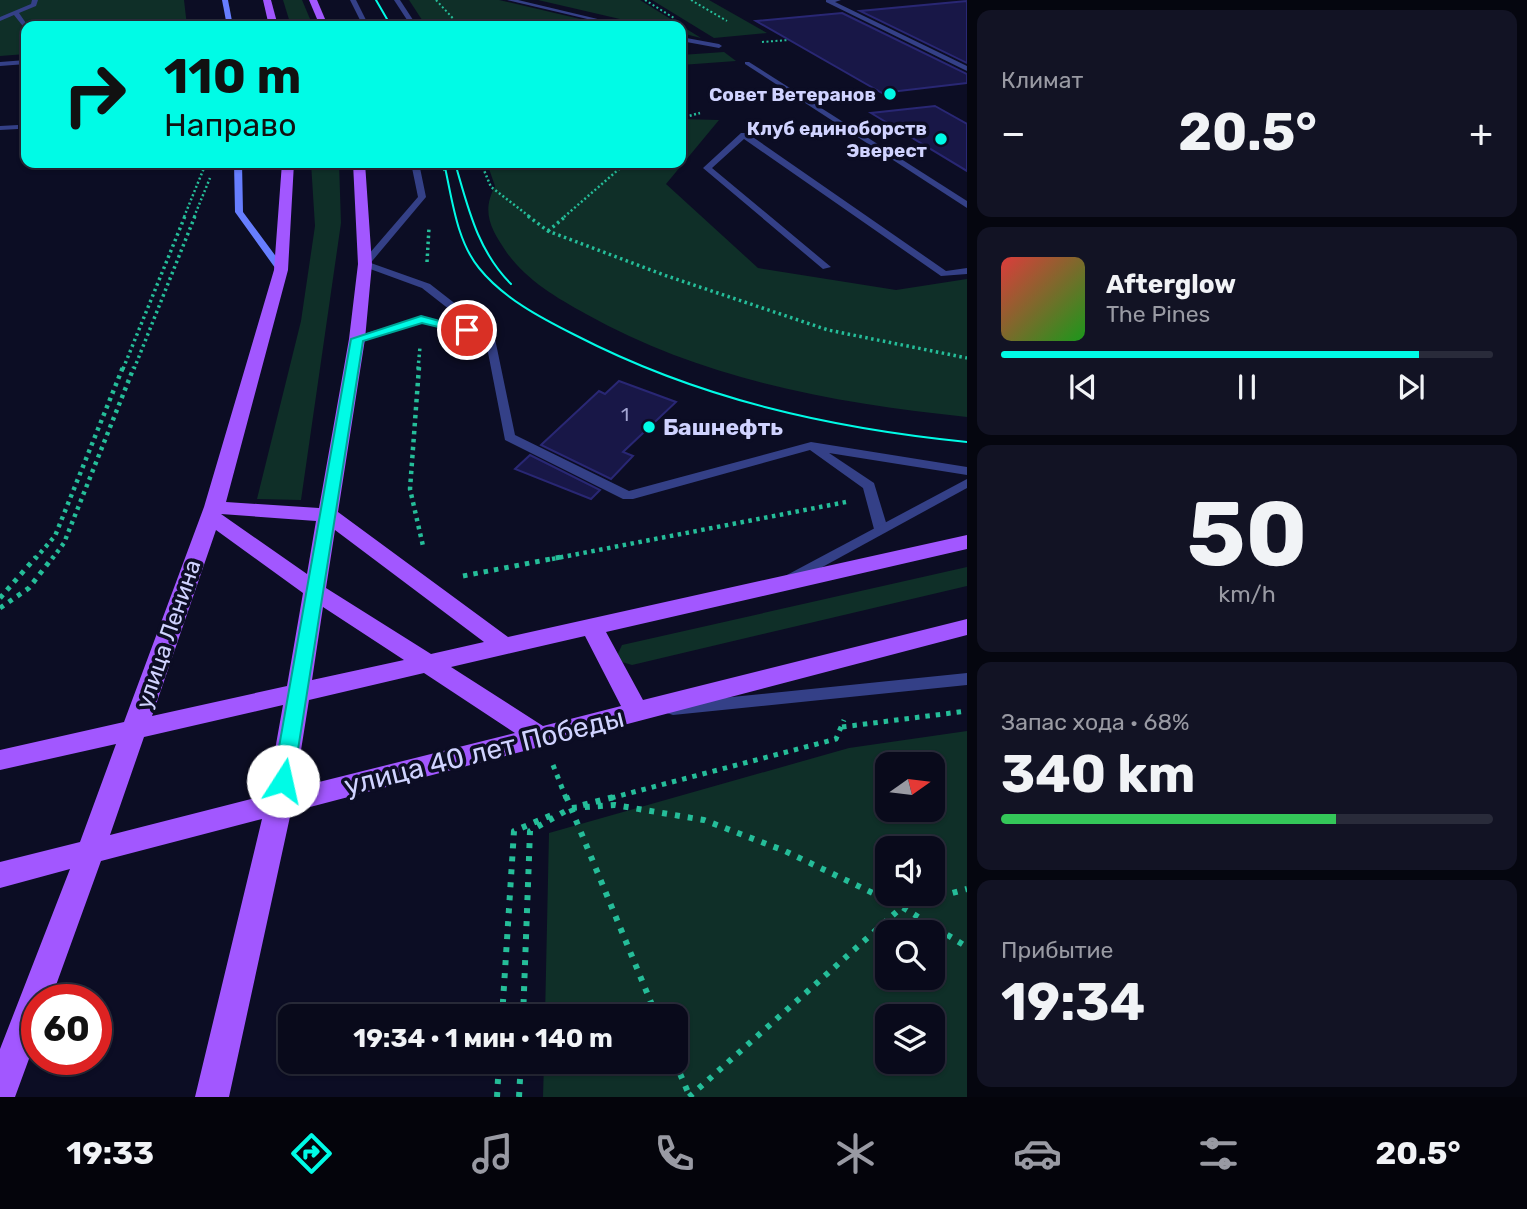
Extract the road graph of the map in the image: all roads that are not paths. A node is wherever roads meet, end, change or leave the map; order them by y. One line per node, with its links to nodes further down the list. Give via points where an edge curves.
1 (35, 0): 9 (street, via 34,5)
2 (225, 0): 12 (street)
3 (267, 0): 13 (main road)
4 (313, 0): 14 (main road)
5 (353, 0): 15 (street)
6 (397, 0): 16 (street)
7 (510, 0): 17 (street)
8 (838, 0): 23 (street, via 828,1)
9 (16, 13): 10 (street); 11 (street)
10 (0, 19)
11 (21, 21)
12 (229, 21)
13 (273, 21)
14 (322, 21)
15 (364, 21)
16 (411, 21)
17 (602, 21)
18 (686, 40): 19 (street)
19 (719, 46)
20 (21, 62): 22 (street)
21 (747, 63): 30 (street)
22 (0, 64)
23 (967, 69)
24 (15, 127): 25 (street)
25 (0, 128)
26 (238, 168): 33 (street, via 239,212)
27 (288, 168): 33 (main road, улица Ленина)
28 (359, 168): 31 (main road)
29 (416, 168): 31 (street, via 422,197)
30 (967, 205)
31 (365, 264): 35 (street, via 426,286); 36 (main road)
32 (826, 267): 34 (street, via 707,169 744,135 944,274)
33 (281, 270): 40 (main road, улица Ленина)
34 (967, 271)
35 (489, 336): 36 (street, via 421,320); 37 (street, via 509,437 628,496)
36 (357, 339): 41 (main road)
37 (810, 446): 38 (street); 42 (street, via 869,486)
38 (967, 471)
39 (967, 483): 42 (street)
40 (212, 511): 41 (main road); 45 (main road); 53 (main road, улица Ленина)
41 (329, 515): 45 (main road); 48 (main road)
42 (881, 529): 44 (street)
43 (967, 542): 44 (main road)
44 (782, 583): 46 (main road)
45 (317, 592): 49 (main road); 51 (main road)
46 (592, 627): 48 (main road); 52 (main road)
47 (967, 627): 52 (main road, улица 40 лет Победы)
48 (503, 645): 49 (main road)
49 (426, 663): 51 (main road); 54 (main road)
50 (967, 679): 52 (street)
51 (299, 691): 53 (main road); 56 (main road)
52 (637, 712): 54 (main road, улица 40 лет Победы)
53 (134, 729): 55 (main road); 57 (main road, улица Ленина)
54 (541, 737): 56 (main road, улица 40 лет Победы)
55 (0, 760)
56 (279, 804): 57 (main road, улица 40 лет Победы); 60 (main road)
57 (90, 853): 58 (main road, улица 40 лет Победы); 59 (main road, улица Ленина)
58 (0, 875)
59 (0, 1092)
60 (212, 1097)

